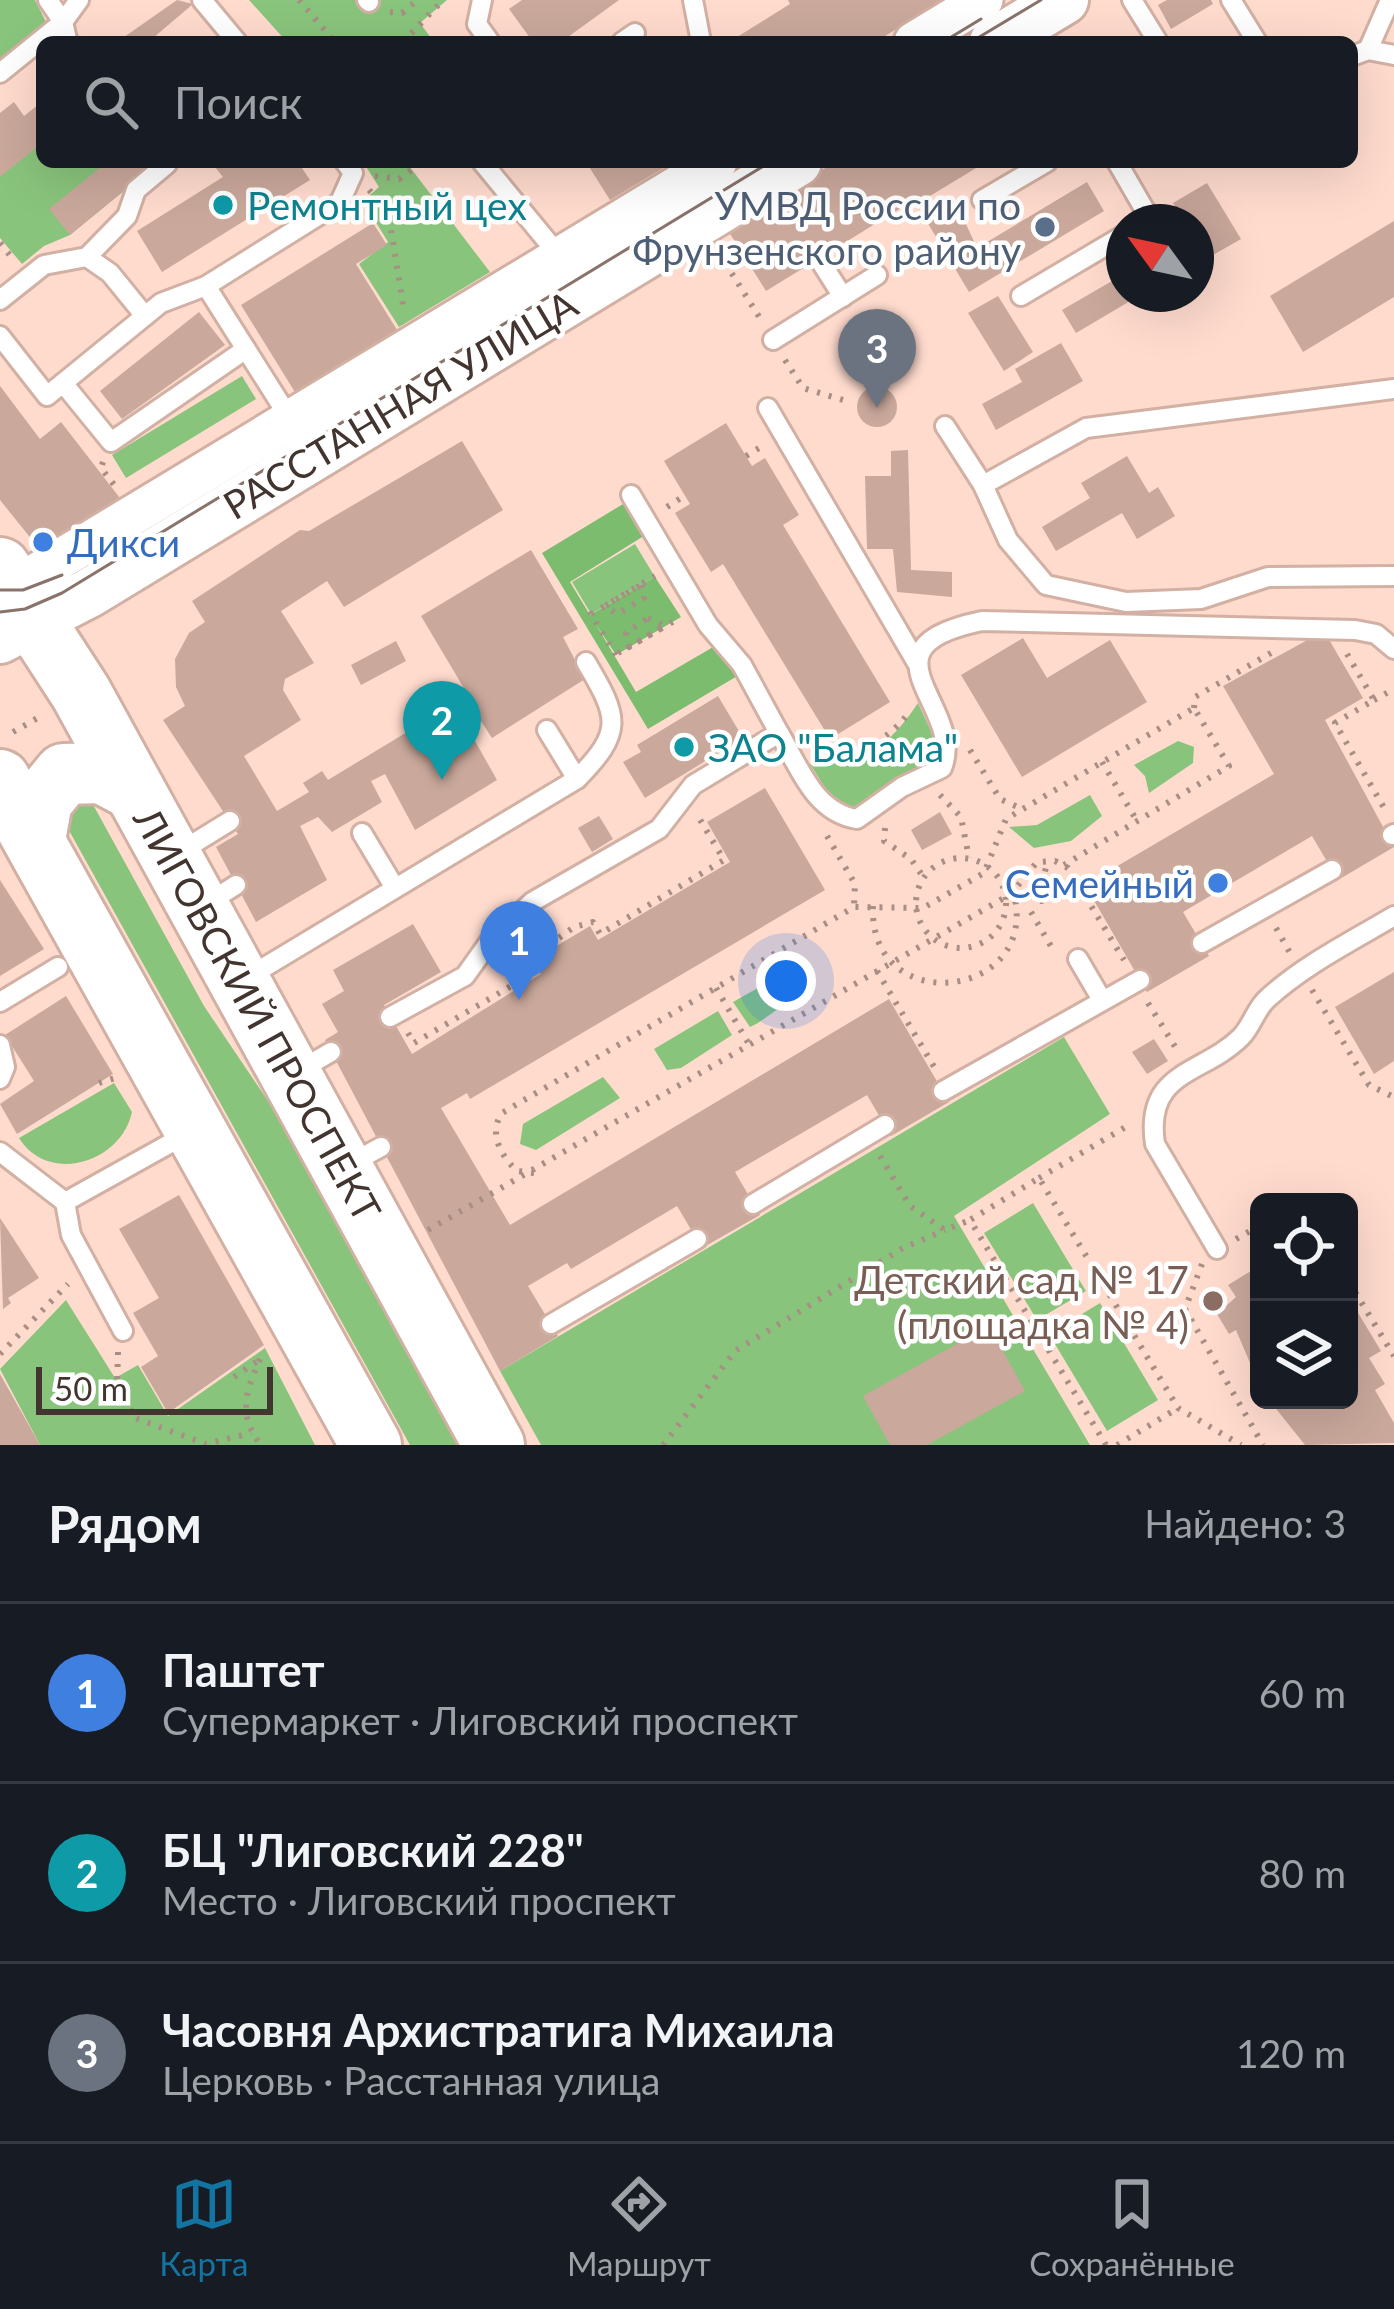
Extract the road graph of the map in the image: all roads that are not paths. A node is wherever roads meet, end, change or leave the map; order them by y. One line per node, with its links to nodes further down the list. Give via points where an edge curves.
1 (48, 0): 10 (lane)
2 (79, 0): 10 (lane)
3 (202, 0): 11 (lane)
4 (482, 0): 12 (lane, via 477,24)
5 (983, 0): 14 (street)
6 (1132, 0): 15 (lane)
7 (1231, 0): 16 (lane)
8 (1390, 0): 18 (lane)
9 (699, 3): 13 (lane)
10 (65, 30)
11 (232, 36)
12 (486, 36)
13 (700, 36)
14 (924, 36)
15 (1154, 36)
16 (1253, 36)
17 (36, 50): 20 (lane)
18 (1360, 53): 19 (lane)
19 (1394, 56)
20 (0, 74)
21 (162, 168): 32 (lane)
22 (349, 168): 36 (lane, via 340,202)
23 (487, 168): 34 (lane)
24 (711, 168): 30 (street, РАССТАННАЯ УЛИЦА)
25 (1037, 168): 28 (lane)
26 (1120, 168): 29 (lane)
27 (776, 175): 30 (street, РАССТАННАЯ УЛИЦА)
28 (982, 200)
29 (1141, 204)
30 (644, 236): 34 (street, РАССТАННАЯ УЛИЦА)
31 (1106, 246): 37 (lane)
32 (87, 257): 39 (lane, via 44,265); 40 (lane)
33 (819, 259): 38 (lane)
34 (571, 275): 48 (street, РАССТАННАЯ УЛИЦА); 48 (street, РАССТАННАЯ УЛИЦА, via 496,359)
35 (877, 275): 38 (lane)
36 (206, 286): 40 (lane); 43 (lane)
37 (1021, 296)
38 (843, 297): 42 (lane)
39 (0, 300)
40 (146, 316): 44 (lane)
41 (0, 336): 44 (lane, via 47,396)
42 (773, 340)
43 (246, 349): 44 (lane, via 111,442); 48 (lane)
44 (63, 383)
45 (1394, 389): 49 (lane, via 1086,428)
46 (768, 408): 55 (lane)
47 (945, 426): 49 (lane)
48 (302, 439): 52 (street, РАССТАННАЯ УЛИЦА)
49 (983, 485): 51 (lane, via 1008,540 1046,585 1126,602 1201,599 1268,577)
50 (631, 495): 57 (lane)
51 (1394, 576)
52 (16, 601): 60 (main road, ЛИГОВСКИЙ ПРОСПЕКТ)
53 (1394, 649): 55 (lane, via 1355,630 982,621 945,631)
54 (586, 662): 59 (lane, via 609,700 614,731)
55 (916, 663): 57 (lane, via 950,749 942,768 857,819 820,801)
56 (548, 730): 59 (lane)
57 (779, 733): 75 (lane, via 693,785 659,829 532,902 465,976)
58 (7, 756): 63 (main road)
59 (577, 779): 66 (lane)
60 (134, 790): 63 (main road, via 102,773 64,774 42,801); 65 (main road, ЛИГОВСКИЙ ПРОСПЕКТ)
61 (230, 821): 65 (lane)
62 (362, 833): 66 (lane)
63 (35, 839): 79 (main road)
64 (1332, 870): 68 (lane)
65 (200, 884): 72 (main road, ЛИГОВСКИЙ ПРОСПЕКТ)
66 (395, 888): 72 (lane)
67 (1394, 916): 85 (lane, via 1266,999 1241,1037 1163,1092 1155,1144)
68 (1202, 943)
69 (1078, 959): 73 (lane)
70 (58, 967): 74 (lane)
71 (1138, 981): 73 (lane)
72 (238, 983): 89 (main road, ЛИГОВСКИЙ ПРОСПЕКТ, via 311,1063 363,1157)
73 (1102, 1000): 78 (lane)
74 (0, 1002)
75 (394, 1016)
76 (0, 1046): 77 (lane)
77 (0, 1078)
78 (943, 1090)
79 (196, 1128): 82 (lane); 88 (main road)
80 (877, 1130): 83 (lane)
81 (0, 1152): 82 (lane)
82 (65, 1202): 87 (lane, via 71,1235)
83 (753, 1204)
84 (697, 1239): 86 (lane)
85 (1217, 1249)
86 (551, 1324)
87 (123, 1331)
88 (371, 1445)
89 (494, 1445)

